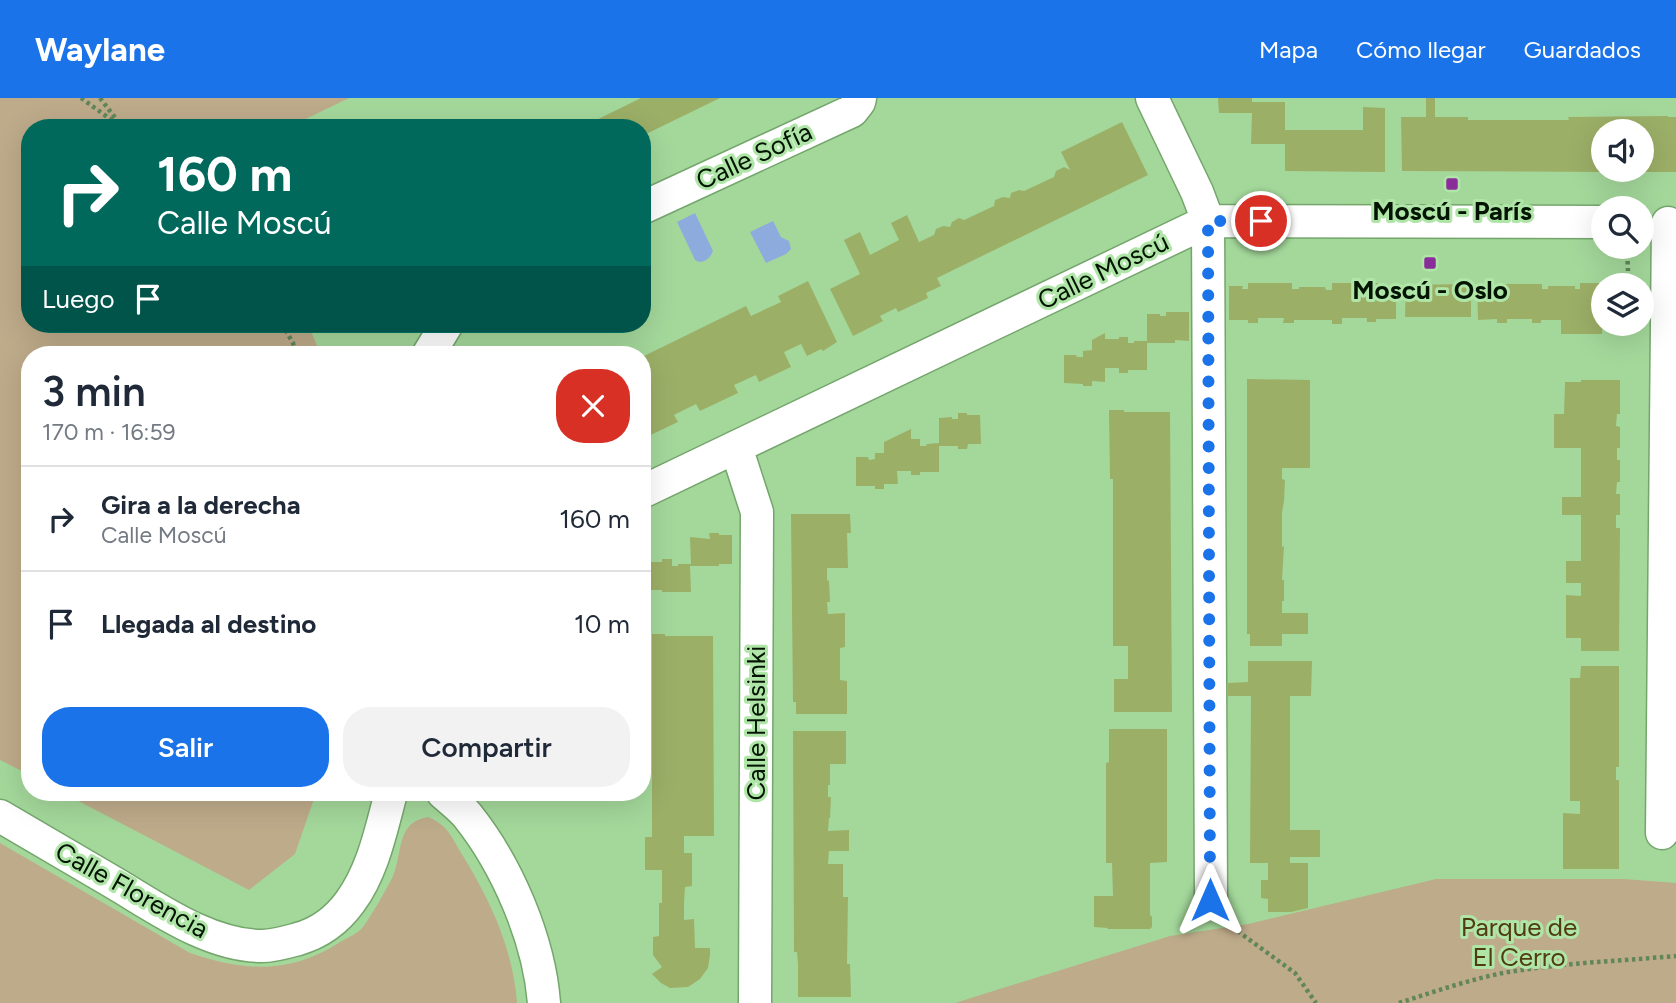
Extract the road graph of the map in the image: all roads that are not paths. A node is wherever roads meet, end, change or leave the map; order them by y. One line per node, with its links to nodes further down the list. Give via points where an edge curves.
1 (860, 98): 3 (street, Calle Sofía, via 852,111)
2 (1152, 98): 4 (street)
3 (651, 204)
4 (1208, 221): 5 (street, Calle Moscú); 7 (street, Calle Moscú); 13 (street)
5 (1591, 222)
6 (1662, 223): 12 (street)
7 (736, 446): 8 (street, Calle Moscú); 15 (street, Calle Helsinki, via 757,512)
8 (651, 488)
9 (389, 801): 11 (street, Calle Florencia, via 363,881 349,903 312,935 262,946 210,935 166,914)
10 (452, 801): 14 (street, via 489,847 512,890 530,934)
11 (0, 816)
12 (1662, 833)
13 (1210, 900)
14 (544, 1003)
15 (755, 1003)

